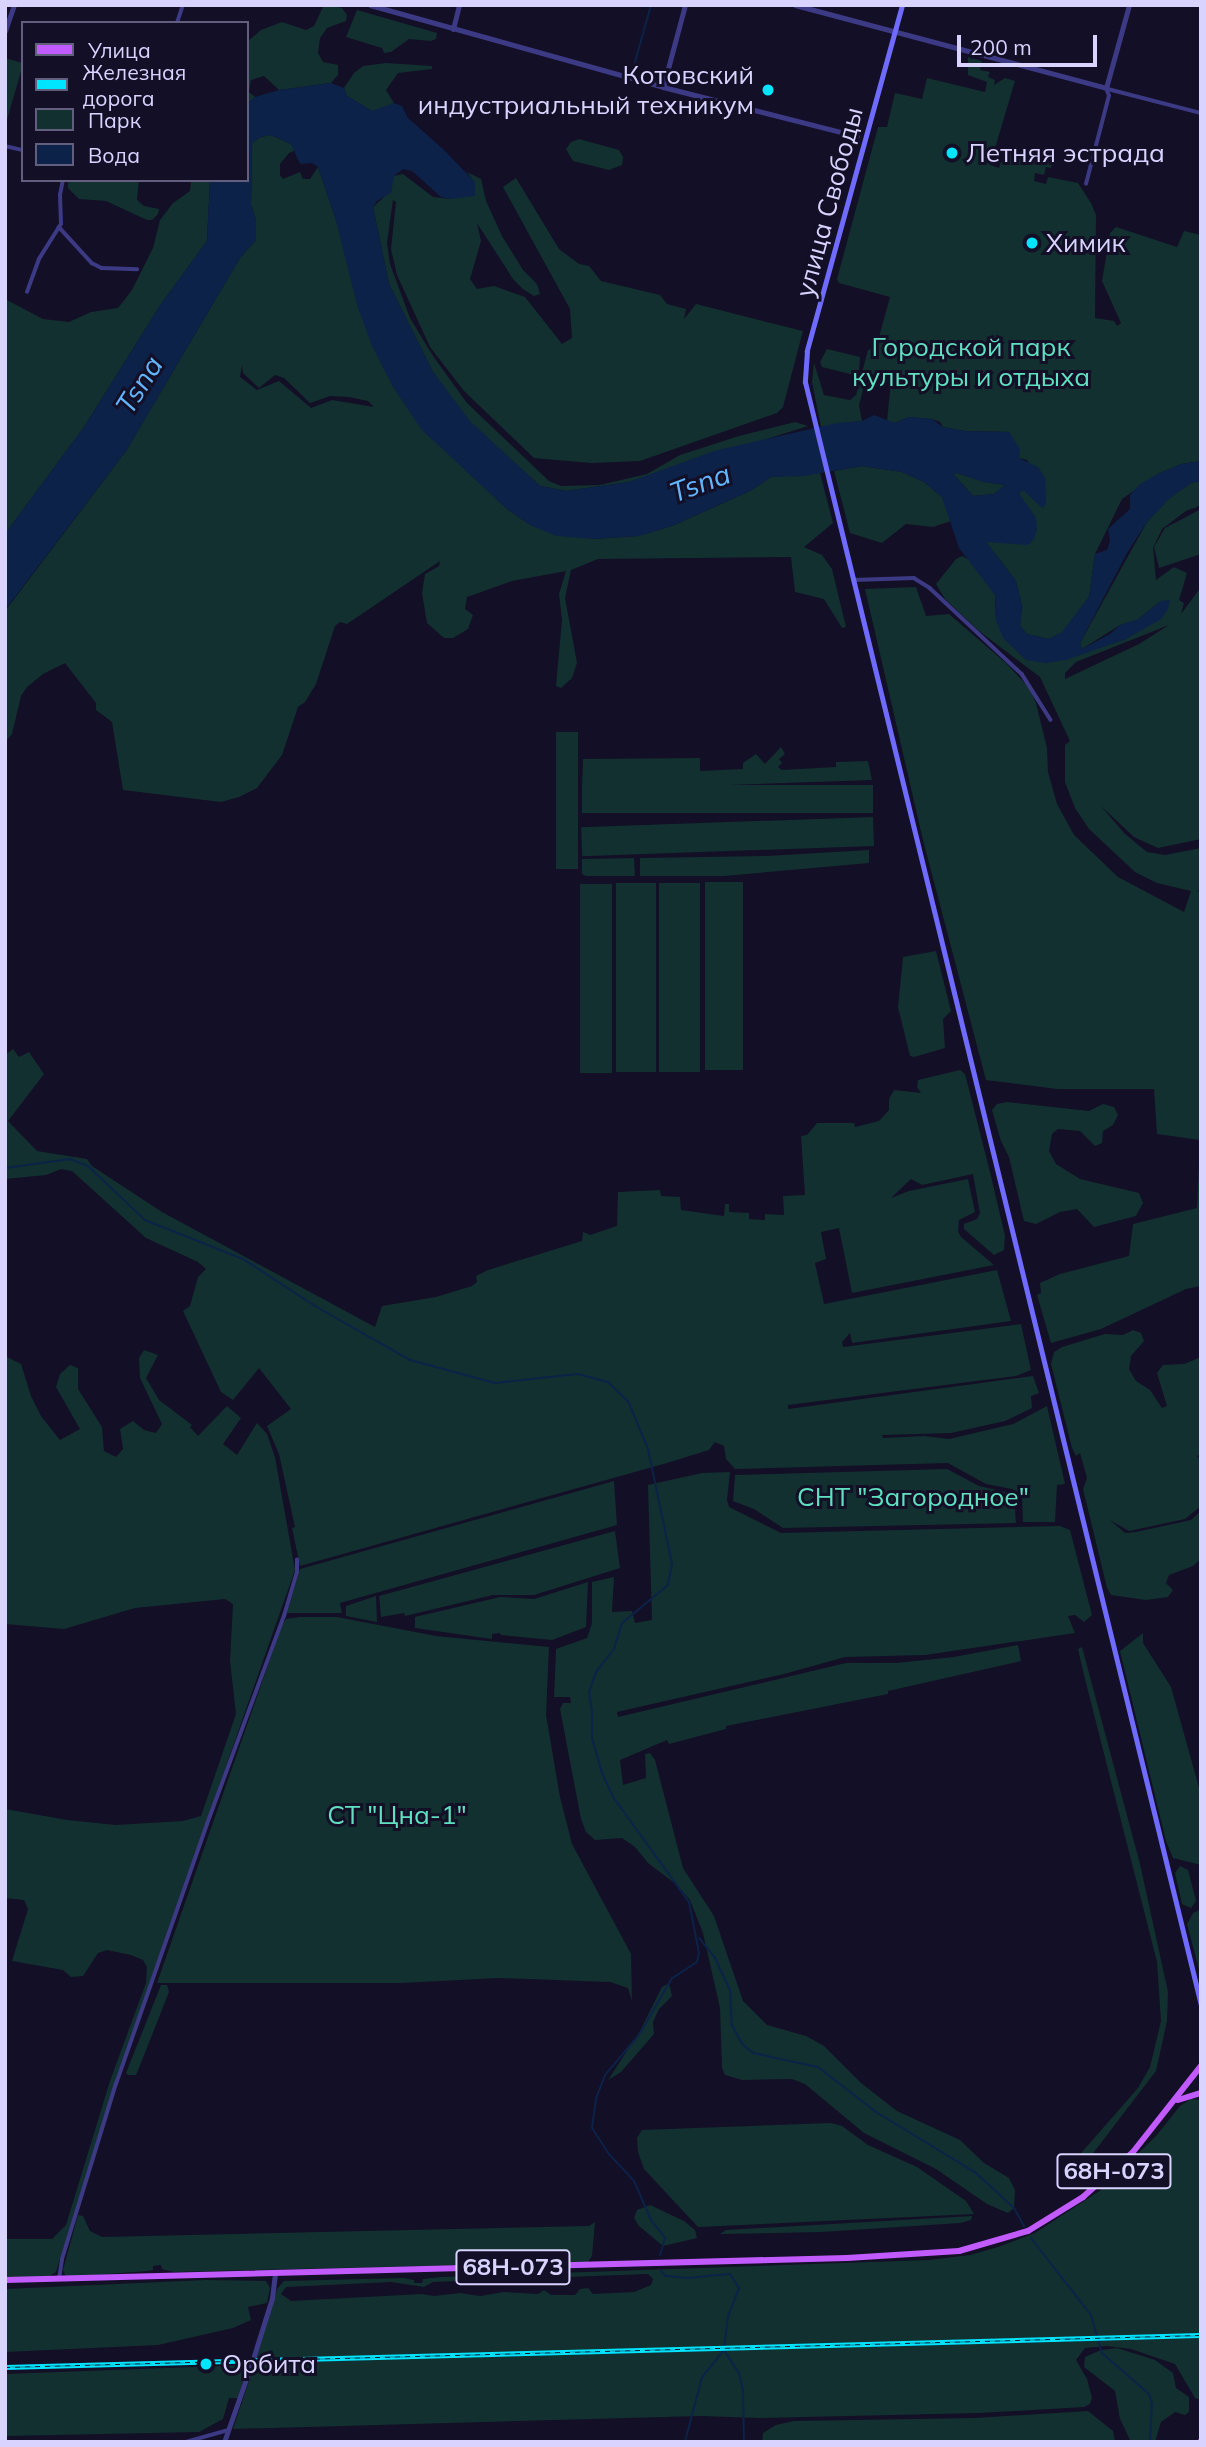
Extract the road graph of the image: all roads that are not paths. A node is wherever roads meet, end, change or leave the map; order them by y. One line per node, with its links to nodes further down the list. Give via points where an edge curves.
1 (14, 5): 9 (street)
2 (370, 5): 8 (street)
3 (459, 5): 8 (street)
4 (685, 5): 11 (street)
5 (795, 5): 10 (street)
6 (902, 5): 10 (main road, улица Свободы)
7 (1129, 5): 12 (street)
8 (453, 29): 11 (street)
9 (5, 31)
10 (895, 32): 12 (street); 20 (main road, улица Свободы, via 807,351 805,382 810,410)
11 (663, 87): 14 (street)
12 (1106, 88): 13 (street); 16 (street, via 1109,96)
13 (1201, 113)
14 (857, 136)
15 (63, 182): 17 (street)
16 (1086, 184)
17 (59, 227): 18 (street, via 92,263 102,268); 19 (street, via 39,259)
18 (138, 269)
19 (27, 292)
20 (851, 580): 21 (street, via 921,581 1022,674); 23 (main road, улица Свободы)
21 (1051, 720)
22 (297, 1560): 29 (street, via 284,1616 116,2084)
23 (1201, 2005)
24 (1201, 2059): 25 (main road, 68Н-073)
25 (1199, 2069): 26 (main road, via 1196,2084); 27 (main road, 68Н-073)
26 (1201, 2092): 27 (main road, 68Н-073)
27 (1177, 2101): 28 (main road, 68Н-073, via 1107,2178 1037,2226 967,2249 910,2256)
28 (275, 2275): 29 (main road, 68Н-073); 31 (street, via 253,2362)
29 (60, 2278): 30 (main road, 68Н-073)
30 (5, 2280)
31 (228, 2430): 32 (street); 33 (street)
32 (186, 2442)
33 (224, 2442)

